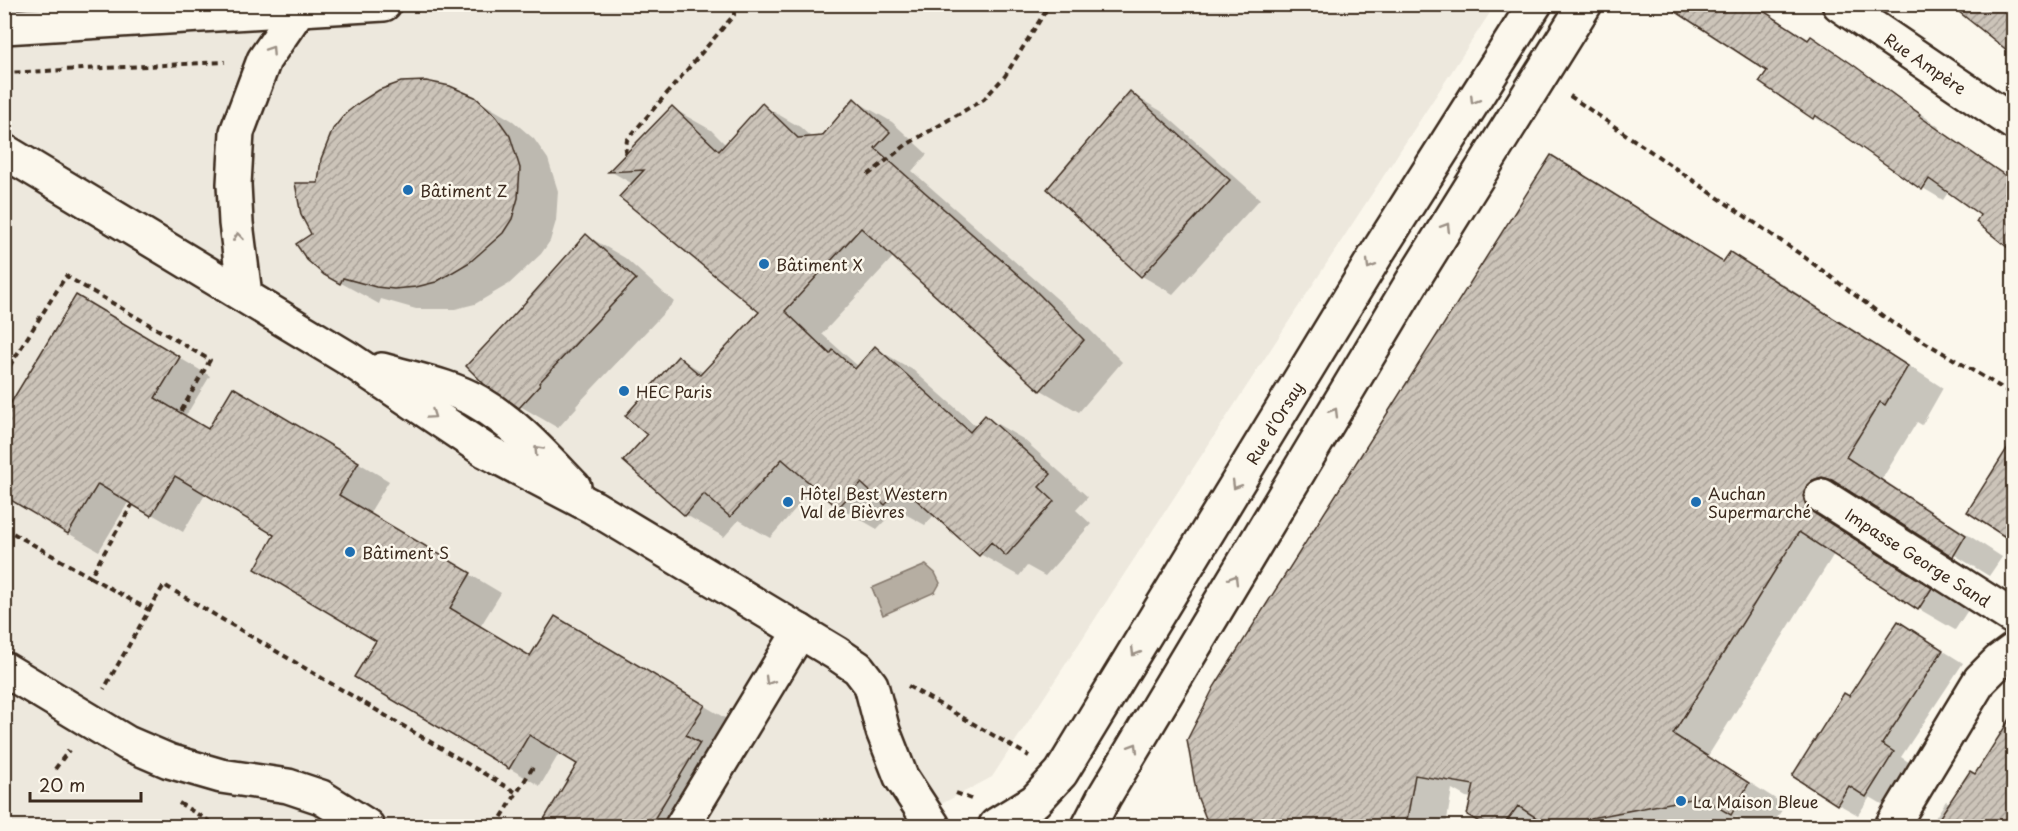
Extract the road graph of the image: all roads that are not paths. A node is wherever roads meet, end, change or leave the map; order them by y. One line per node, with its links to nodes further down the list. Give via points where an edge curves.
1 (384, 4): 5 (main road)
2 (1535, 4): 19 (main road, Rue d'Orsay, one-way to 19, via 1379,250 1061,773 1035,801)
3 (1585, 4): 20 (main road, one-way to 3, via 1405,292)
4 (1839, 4): 8 (main road, Rue Ampère)
5 (299, 9): 6 (main road); 10 (main road, one-way to 5, via 235,155 240,124 264,60)
6 (192, 10): 7 (main road)
7 (4, 27)
8 (2013, 123)
9 (4, 152): 10 (main road)
10 (245, 295): 13 (main road, via 349,359 477,401 518,429 593,507)
11 (1822, 496): 12 (main road, Impasse George Sand)
12 (2013, 618)
13 (800, 631): 17 (main road, one-way to 17); 18 (main road, via 858,668 871,685 901,777)
14 (2013, 650): 21 (main road, via 1980,680)
15 (4, 669): 16 (main road, via 128,743 221,776 288,786 321,797)
16 (368, 826)
17 (682, 826)
18 (933, 826)
19 (996, 826)
20 (1089, 826)
21 (1892, 826)

